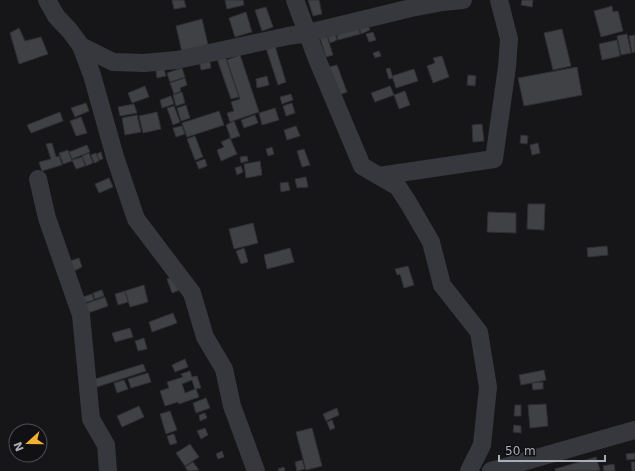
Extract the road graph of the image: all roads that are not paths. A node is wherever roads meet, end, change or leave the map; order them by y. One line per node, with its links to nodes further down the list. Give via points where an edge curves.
1 (47, 0): 6 (street, via 56,16)
2 (295, 0): 5 (street)
3 (463, 0): 5 (street, via 411,8)
4 (499, 0): 7 (street, via 509,39 494,159)
5 (308, 33): 6 (street, via 177,60 144,62 113,62); 7 (street, via 362,166)
6 (81, 46): 11 (street, via 136,219 192,292 205,337 224,369 232,406)
7 (379, 176): 12 (street, via 398,187 409,204 431,242 442,285 479,332 488,387 482,445)
8 (38, 179): 10 (street, via 46,218 81,315 91,419 106,445)
9 (635, 430): 13 (street)
10 (108, 471)
11 (256, 471)
12 (470, 471)
13 (491, 471)

